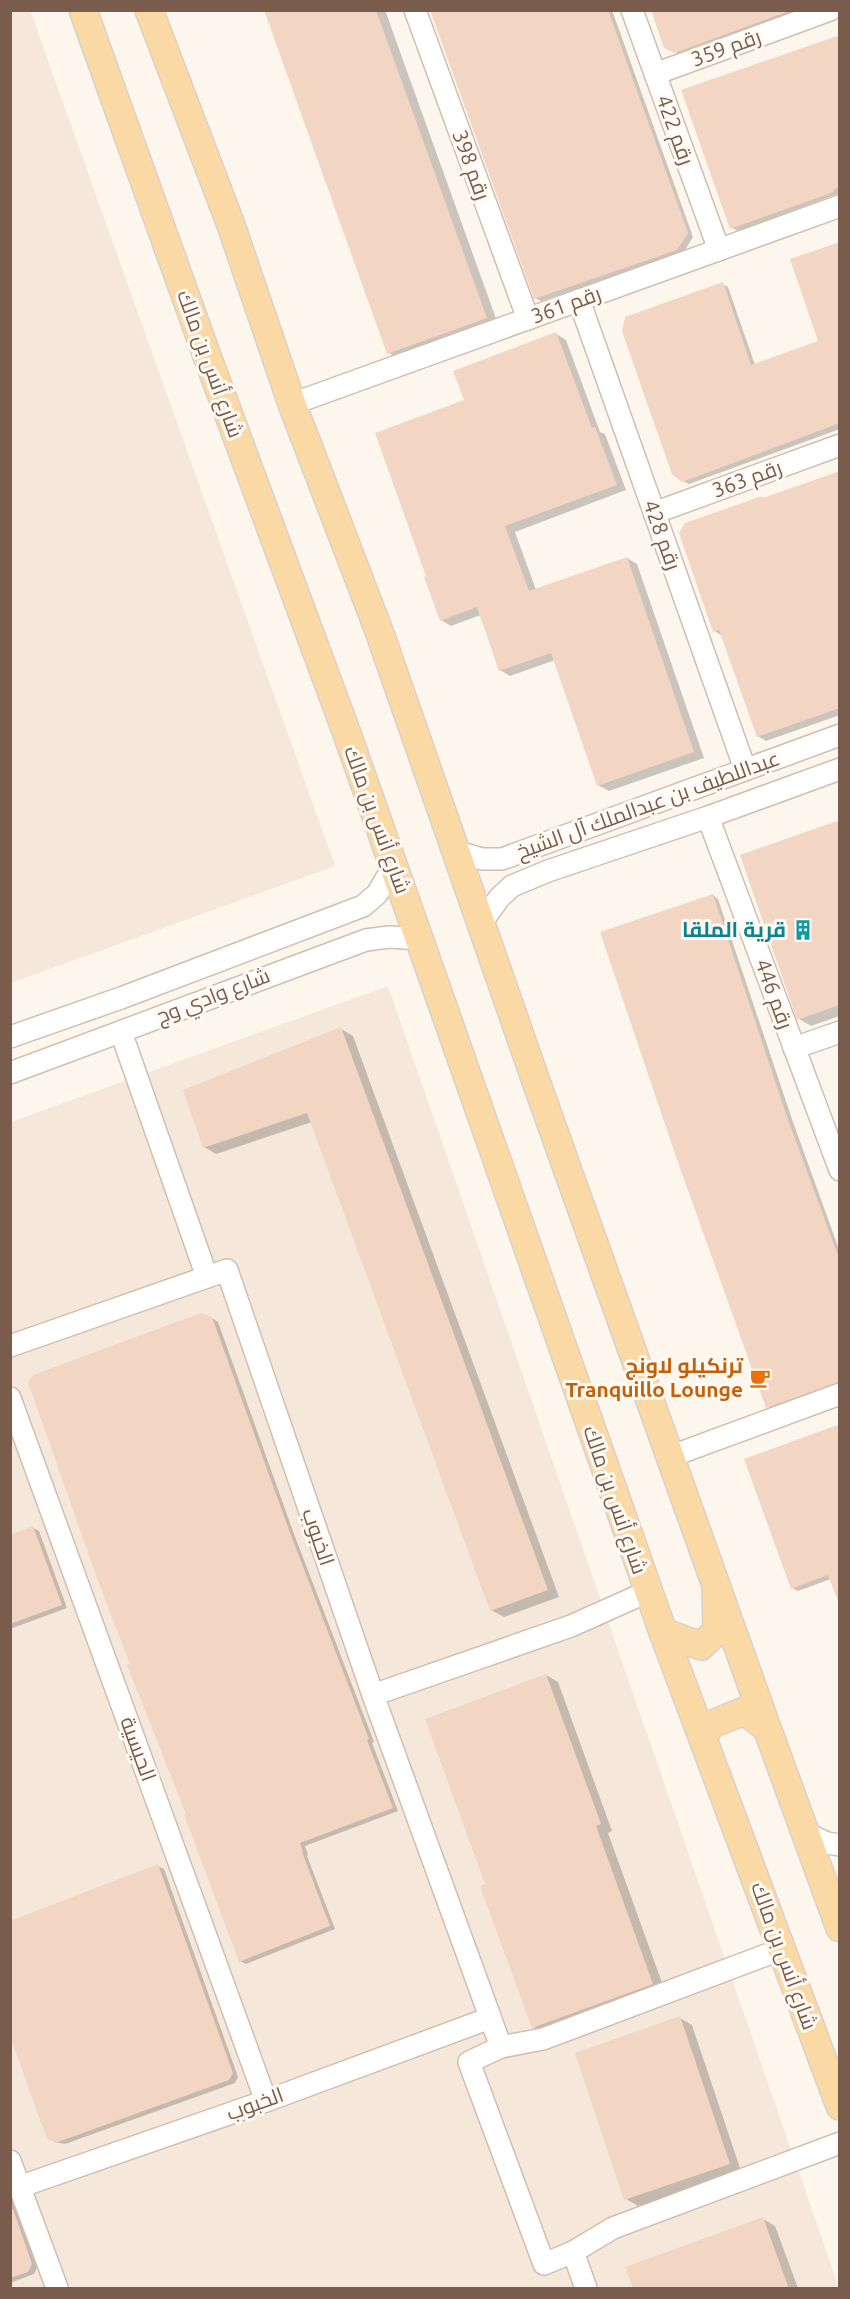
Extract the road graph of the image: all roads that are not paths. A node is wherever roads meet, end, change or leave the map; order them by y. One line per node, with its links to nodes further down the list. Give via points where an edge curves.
1 (83, 10): 22 (main road, شارع أنس بن مالك)
2 (149, 10): 11 (main road, via 234,235)
3 (415, 10): 10 (street, رقم 398)
4 (632, 10): 6 (street, رقم 422)
5 (830, 10): 6 (street, رقم 359)
6 (655, 74): 8 (street, رقم 422)
7 (840, 206): 8 (street, رقم 361)
8 (719, 250): 9 (street, رقم 361)
9 (579, 300): 10 (street, رقم 361); 13 (street, رقم 428)
10 (528, 319): 11 (street, رقم 361)
11 (292, 404): 21 (main road, via 379,631)
12 (840, 445): 13 (street, رقم 363)
13 (654, 513): 16 (street, رقم 428)
14 (840, 735): 15 (street, عبداللطيف بن عبدالملك آل الشيخ)
15 (799, 749): 16 (street, عبداللطيف بن عبدالملك آل الشيخ); 18 (street)
16 (745, 769): 20 (street, عبداللطيف بن عبدالملك آل الشيخ)
17 (840, 769): 18 (street, عبداللطيف بن عبدالملك آل الشيخ)
18 (809, 780): 19 (street, عبداللطيف بن عبدالملك آل الشيخ)
19 (708, 817): 23 (street, عبداللطيف بن عبدالملك آل الشيخ); 31 (street, رقم 446)
20 (553, 840): 21 (street, عبداللطيف بن عبدالملك آل الشيخ, via 502,859 482,859); 23 (street, via 542,848 540,856 547,866)
21 (455, 851): 25 (main road)
22 (393, 867): 24 (street, شارع وادي وج, via 371,902); 26 (main road, شارع أنس بن مالك)
23 (562, 867): 25 (street, عبداللطيف بن عبدالملك آل الشيخ, via 512,886)
24 (324, 922): 27 (street); 30 (street, شارع وادي وج)
25 (481, 923): 38 (main road)
26 (420, 939): 27 (street, شارع وادي وج, via 376,938); 40 (main road, شارع أنس بن مالك)
27 (335, 951): 28 (street, شارع وادي وج)
28 (121, 1032): 32 (street, شارع وادي وج); 34 (street)
29 (840, 1032): 31 (street)
30 (10, 1037)
31 (794, 1048): 33 (street, رقم 446)
32 (10, 1073)
33 (840, 1170)
34 (207, 1277): 35 (street, الخبوب); 42 (street, الخبوب, via 227,1270)
35 (10, 1346)
36 (840, 1394): 38 (street)
37 (10, 1398): 51 (street, الحيسية)
38 (669, 1457): 39 (main road)
39 (716, 1588): 41 (main road, via 717,1631 701,1646); 43 (main road)
40 (647, 1593): 41 (main road, شارع أنس بن مالك); 42 (street, via 571,1626)
41 (663, 1632): 44 (main road, شارع أنس بن مالك)
42 (373, 1695): 49 (street, الخبوب)
43 (767, 1728): 44 (main road, via 744,1711 710,1725); 45 (main road)
44 (703, 1739): 48 (main road, شارع أنس بن مالك)
45 (803, 1832): 46 (street); 47 (main road)
46 (840, 1845)
47 (838, 1915)
48 (782, 1949): 50 (street, via 543,2039); 52 (main road, شارع أنس بن مالك)
49 (490, 2018): 50 (street, الخبوب); 51 (street, الخبوب)
50 (501, 2048): 56 (street, via 469,2062 544,2264)
51 (266, 2101): 55 (street, الخبوب)
52 (840, 2106)
53 (840, 2143): 56 (street, via 613,2228)
54 (10, 2161): 55 (street)
55 (19, 2187): 57 (street)
56 (573, 2252): 58 (street)
57 (57, 2289)
58 (586, 2289)

